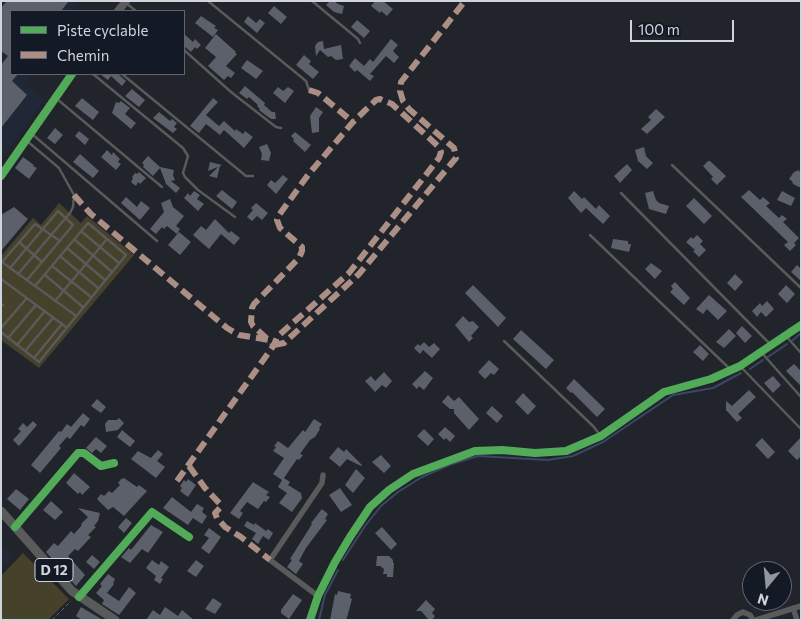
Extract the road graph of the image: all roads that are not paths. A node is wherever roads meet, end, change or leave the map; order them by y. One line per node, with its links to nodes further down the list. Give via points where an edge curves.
1 (208, 1): 10 (lane, via 306,81)
2 (312, 1): 5 (lane)
3 (125, 2): 4 (lane)
4 (135, 10)
5 (360, 42)
6 (185, 51): 12 (lane, via 231,92)
7 (71, 75): 11 (street)
8 (93, 75): 20 (lane, via 183,148 188,156 183,173 185,177)
9 (123, 75): 17 (lane, via 246,176)
10 (309, 90)
11 (55, 98): 13 (street); 18 (lane)
12 (281, 128)
13 (31, 133): 14 (street); 29 (lane)
14 (26, 140): 16 (street); 21 (lane, via 59,168 74,195 73,208)
15 (672, 165): 52 (lane)
16 (1, 175)
17 (253, 176)
18 (162, 187)
19 (621, 193): 71 (lane)
20 (235, 217)
21 (66, 218): 22 (lane, via 58,212); 24 (lane); 28 (lane, via 73,225)
22 (43, 229): 24 (lane); 30 (lane, via 35,224); 33 (lane)
23 (81, 231): 26 (lane); 27 (lane, via 88,223); 32 (lane)
24 (51, 235): 28 (lane); 34 (lane)
25 (590, 235): 77 (lane)
26 (74, 239): 31 (lane); 36 (lane)
27 (107, 239): 32 (lane); 38 (lane, via 126,255)
28 (60, 241): 37 (lane)
29 (157, 241)
30 (19, 242): 33 (lane); 41 (lane, via 2,262)
31 (67, 248): 35 (lane); 39 (lane)
32 (100, 248): 36 (lane); 38 (lane)
33 (26, 249): 34 (lane); 41 (lane)
34 (34, 255): 37 (lane); 44 (lane)
35 (60, 256): 40 (lane); 42 (lane)
36 (93, 256): 39 (lane); 43 (lane)
37 (42, 262): 47 (lane)
38 (119, 263): 43 (lane)
39 (86, 264): 42 (lane); 48 (lane)
40 (52, 266): 45 (lane); 49 (lane)
41 (10, 268): 44 (lane)
42 (79, 272): 49 (lane); 51 (lane)
43 (112, 272): 48 (lane)
44 (18, 274): 47 (lane)
45 (45, 274): 50 (lane); 53 (lane)
46 (1, 280): 55 (lane)
47 (26, 280): 50 (lane)
48 (105, 280): 51 (lane)
49 (72, 281): 53 (lane); 54 (lane)
50 (35, 286): 56 (lane)
51 (98, 288): 54 (lane)
52 (801, 288)
53 (64, 290): 56 (lane); 58 (lane)
54 (91, 297): 58 (lane)
55 (27, 298): 57 (lane); 65 (lane)
56 (55, 301): 60 (lane)
57 (36, 305): 59 (lane); 68 (lane)
58 (83, 307): 60 (lane)
59 (44, 312): 61 (lane); 70 (lane)
60 (75, 316): 64 (lane)
61 (53, 318): 62 (lane); 72 (lane)
62 (62, 324): 64 (lane); 75 (lane)
63 (801, 325): 67 (street)
64 (66, 327): 75 (lane, via 39,362)
65 (1, 328)
66 (1, 332): 68 (lane)
67 (785, 335): 71 (street); 74 (lane)
68 (8, 338): 70 (lane)
69 (504, 341): 80 (lane)
70 (17, 345): 72 (lane)
71 (772, 345): 73 (street)
72 (25, 351): 75 (lane)
73 (761, 352): 76 (street); 78 (lane)
74 (801, 353)
75 (34, 358)
76 (740, 366): 77 (street); 79 (lane)
77 (731, 370): 80 (street, via 664,392)
78 (801, 397)
79 (801, 429)
80 (601, 436): 86 (street, via 566,451 475,451 413,474 388,490 370,507)
81 (114, 463): 84 (street, via 101,466 84,453 78,453)
82 (323, 475): 86 (street, via 322,483 270,560)
83 (1, 511): 84 (main road, D 12)
84 (15, 527): 87 (main road, D 12)
85 (188, 537): 87 (street, via 152,512)
86 (318, 596): 91 (street)
87 (79, 598): 90 (main road, D 12)
88 (801, 606): 89 (street)
89 (794, 608): 93 (street); 94 (street)
90 (115, 620)
91 (310, 620)
92 (733, 620): 93 (street, via 744,612)
93 (755, 620)
94 (797, 620)

